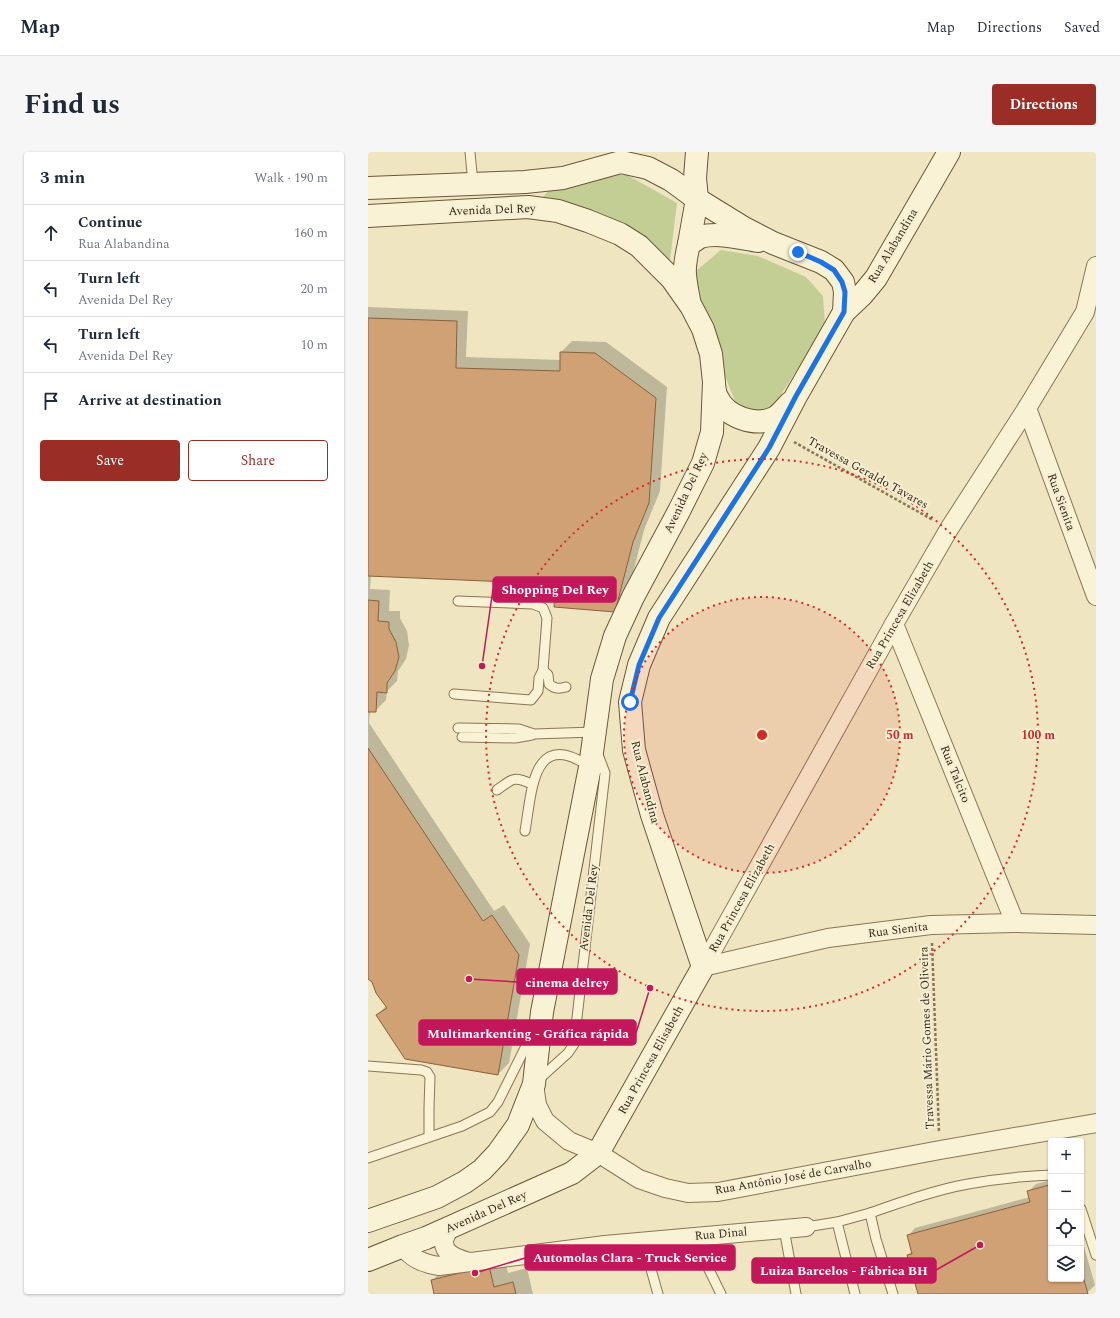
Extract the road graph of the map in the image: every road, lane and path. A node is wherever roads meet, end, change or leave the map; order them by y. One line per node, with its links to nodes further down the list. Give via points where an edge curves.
1 (470, 152): 6 (lane)
2 (641, 152): 5 (street)
3 (697, 152): 8 (street)
4 (949, 152): 15 (street, Rua Alabandina, via 876,278)
5 (622, 162): 6 (street, via 563,178); 8 (street, via 648,168 671,180)
6 (473, 184): 7 (street)
7 (368, 188)
8 (697, 199): 10 (street); 11 (street)
9 (368, 216): 13 (street, Avenida Del Rey, via 528,207 558,211 588,221 639,246 672,279)
10 (773, 243): 11 (street, via 713,236 699,238); 15 (street, via 821,262 834,270 845,292)
11 (690, 244): 13 (street, via 684,272)
12 (1096, 266): 14 (street, Rua Princesa Elizabeth)
13 (691, 306): 16 (street, Avenida Del Rey, via 703,329 711,354)
14 (1090, 306): 18 (street, Rua Princesa Elizabeth)
15 (844, 312): 17 (street, Rua Alabandina)
16 (714, 382): 17 (street, via 717,397 725,408 745,420 766,422 776,417); 30 (street, Avenida Del Rey, via 712,432 703,463 633,596 615,636 602,679)
17 (796, 396): 19 (street, Rua Alabandina)
18 (1027, 408): 20 (street, Rua Princesa Elizabeth); 21 (street, Rua Sienita)
19 (778, 433): 20 (path, Travessa Geraldo Tavares); 38 (street, Rua Alabandina, via 659,618 639,665 630,702 634,750 652,815)
20 (949, 530): 23 (street, Rua Princesa Elizabeth)
21 (1096, 596)
22 (458, 601): 24 (lane, via 533,604 543,608 547,618)
23 (894, 624): 35 (street, Rua Talcito); 38 (street, Rua Princesa Elizabeth)
24 (543, 670): 25 (lane, via 548,674 549,684 554,688); 26 (lane, via 538,691 531,700)
25 (566, 687)
26 (454, 694)
27 (458, 728): 28 (lane, via 519,729)
28 (534, 734): 29 (lane, via 515,738); 30 (lane)
29 (462, 737)
30 (594, 737): 31 (street, Avenida Del Rey); 41 (lane, Avenida Del Rey, via 605,773 574,1044 568,1053)
31 (590, 766): 32 (lane, via 567,755 548,757 539,767); 39 (street, Avenida Del Rey)
32 (532, 784): 33 (lane, via 520,779 510,781); 34 (lane)
33 (497, 790)
34 (525, 831)
35 (1015, 923): 36 (street, Rua Sienita); 37 (street, Rua Sienita)
36 (931, 925): 38 (street, Rua Sienita, via 828,938); 44 (path, Travessa Mário Gomes de Oliveira)
37 (1096, 926)
38 (704, 967): 45 (street, Rua Princesa Elisabeth)
39 (542, 1012): 41 (street, Avenida Del Rey); 43 (lane, via 498,1102 490,1112 462,1126)
40 (368, 1066): 43 (lane, via 427,1072 430,1078)
41 (534, 1084): 45 (street, Rua Antônio José de Carvalho, via 537,1105 545,1121 569,1141); 50 (street, Avenida Del Rey, via 518,1126 482,1170 436,1197)
42 (1096, 1123): 44 (street, Rua Antônio José de Carvalho)
43 (429, 1136): 46 (lane)
44 (940, 1150): 45 (street, Rua Antônio José de Carvalho, via 718,1192 688,1193 638,1179)
45 (598, 1153): 54 (street, Avenida Del Rey, via 572,1172)
46 (368, 1158)
47 (1048, 1175): 49 (lane, via 967,1184)
48 (1081, 1210): 59 (lane)
49 (870, 1213): 52 (lane); 68 (lane)
50 (388, 1214): 51 (street, Avenida Del Rey); 58 (street)
51 (368, 1221)
52 (837, 1222): 53 (lane); 67 (lane)
53 (806, 1227): 55 (street, Rua Dinal)
54 (449, 1228): 58 (street, Avenida Del Rey); 61 (street, via 444,1240 446,1249 453,1256)
55 (784, 1229): 56 (street, Rua Dinal); 66 (lane)
56 (693, 1237): 57 (street, Rua Dinal); 62 (lane)
57 (643, 1241): 61 (street, Rua Dinal); 63 (lane)
58 (403, 1246): 60 (street, Avenida Del Rey); 61 (street, Rua Dinal, via 406,1252 426,1264 438,1266)
59 (1096, 1255)
60 (368, 1260)
61 (469, 1262)
62 (712, 1274): 64 (lane); 65 (lane)
63 (658, 1294)
64 (713, 1294)
65 (721, 1294)
66 (796, 1294)
67 (856, 1294)
68 (893, 1294)

